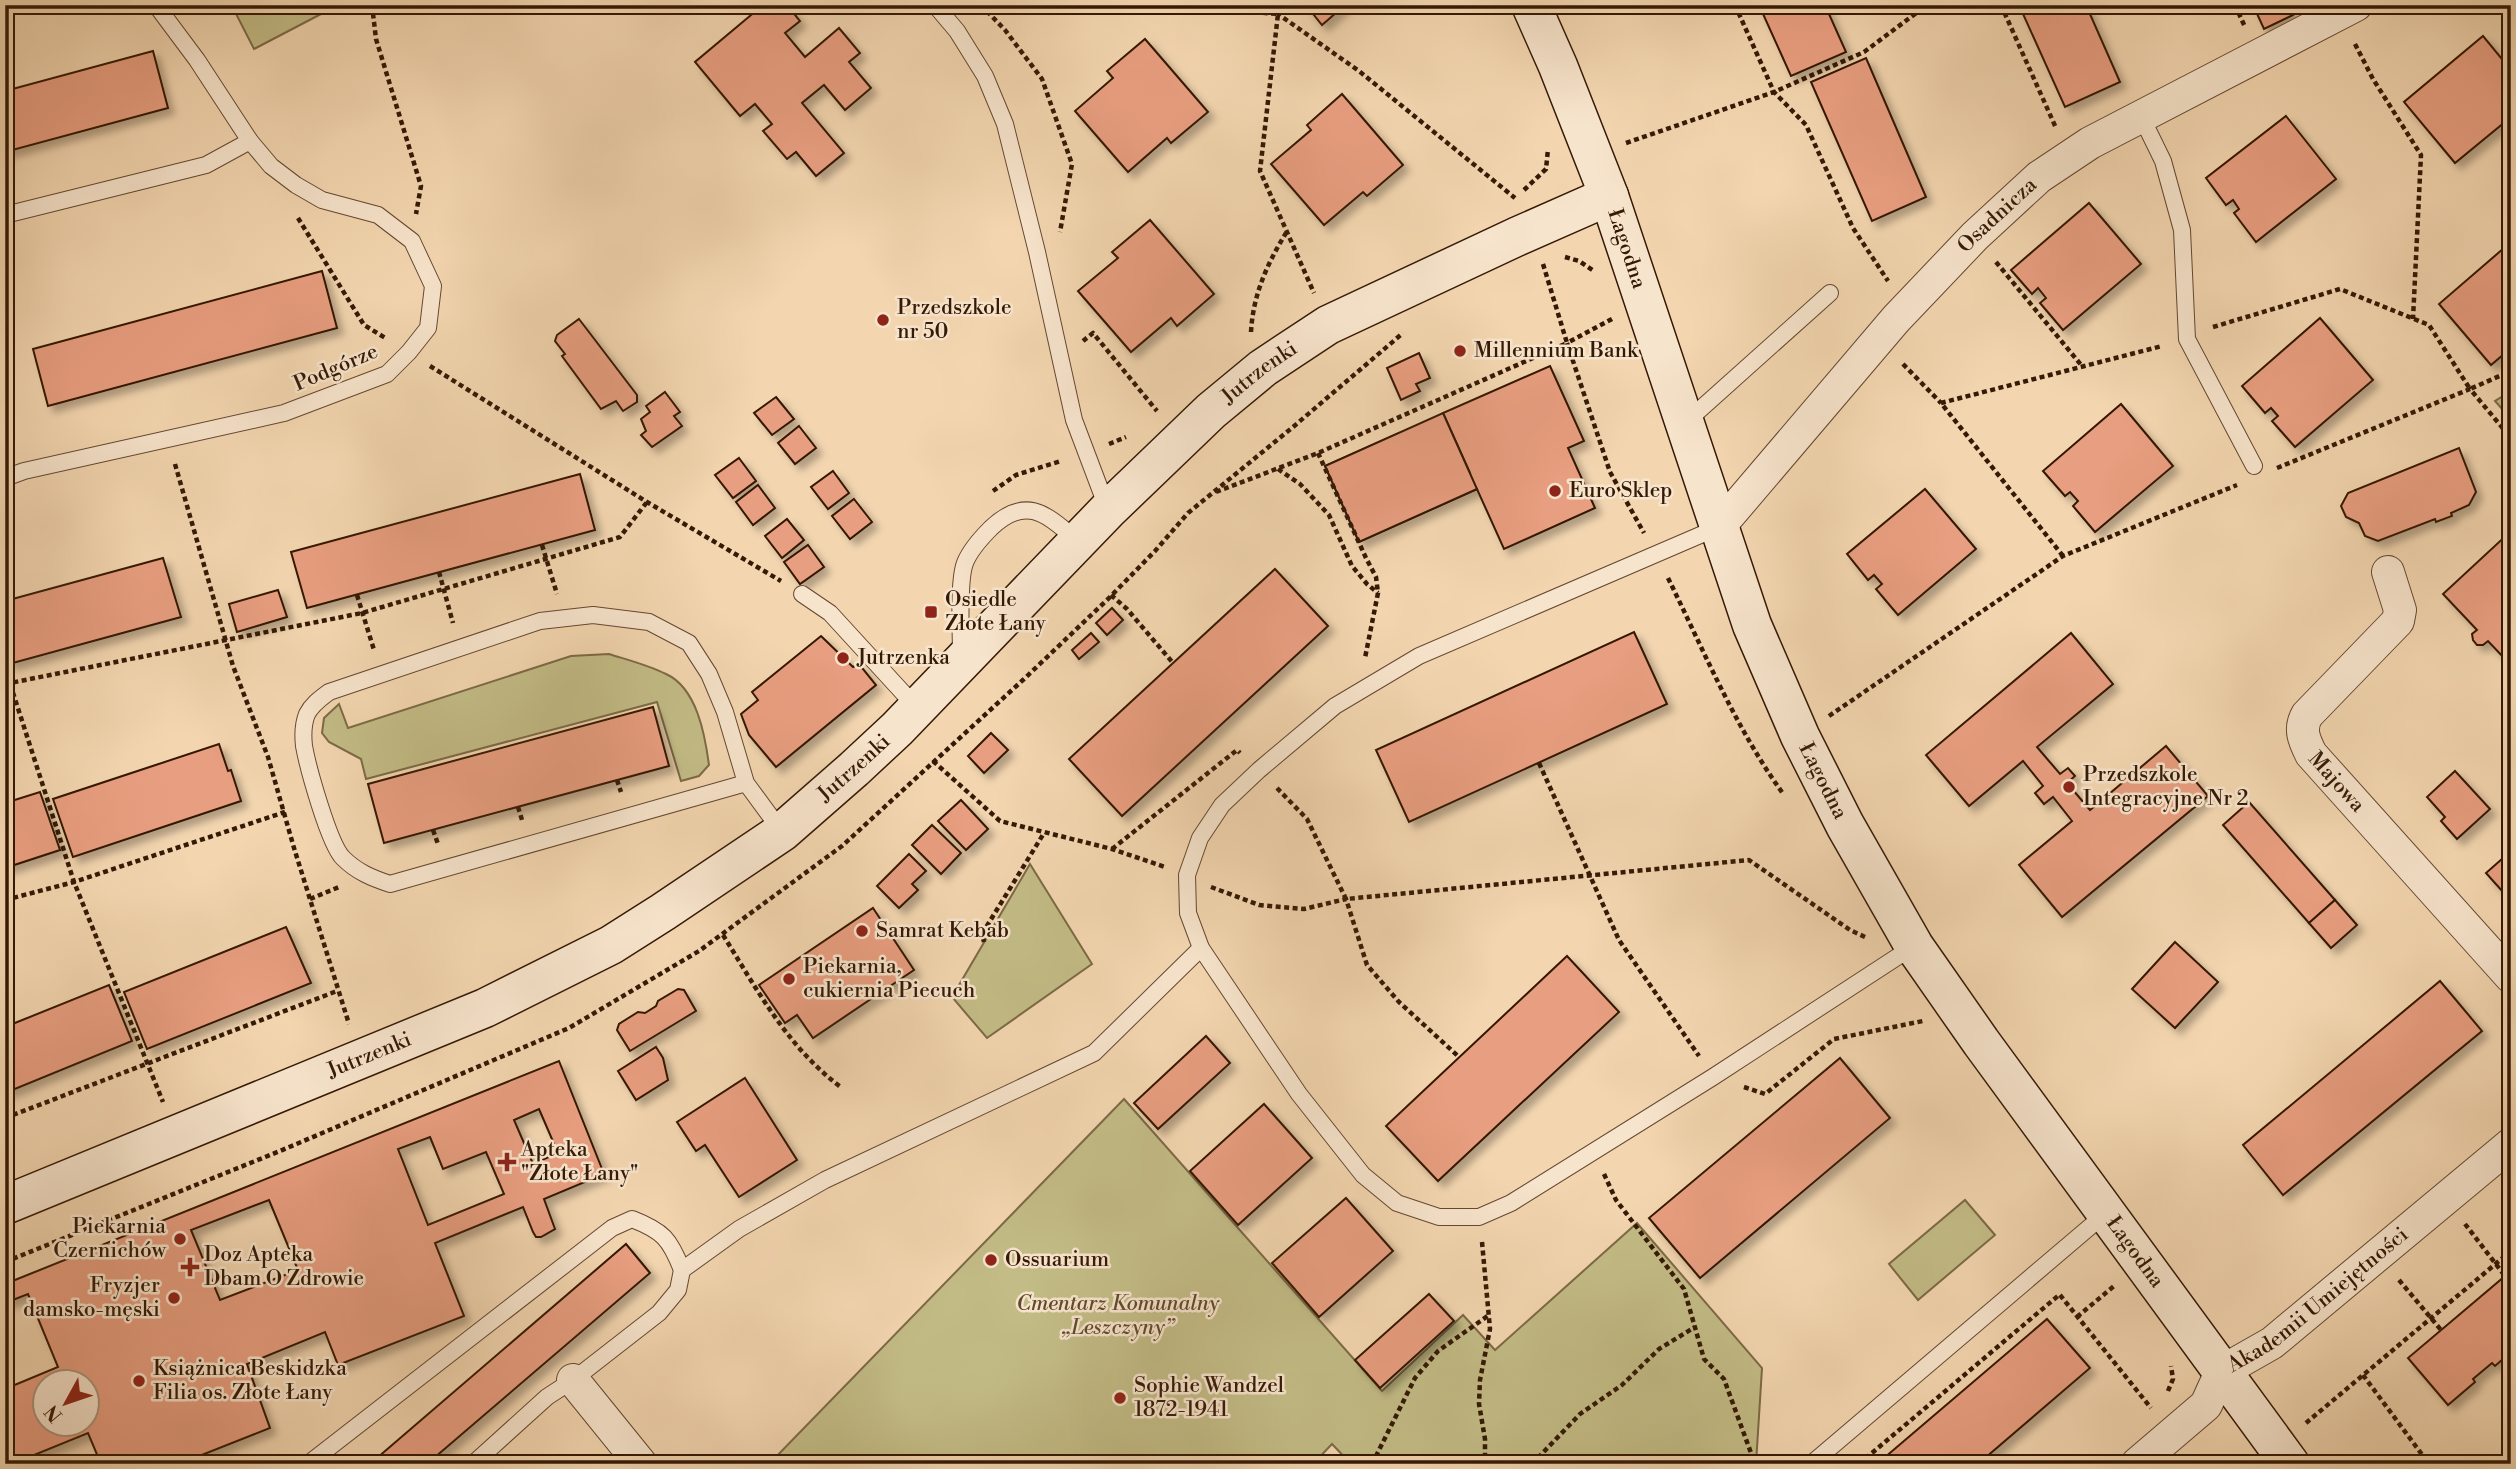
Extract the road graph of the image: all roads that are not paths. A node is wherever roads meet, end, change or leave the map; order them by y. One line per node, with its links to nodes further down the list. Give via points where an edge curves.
1 (156, 5): 6 (lane, Podgórze)
2 (935, 5): 13 (lane, via 985,76 1005,124 1074,420)
3 (1531, 5): 7 (street, Łagodna)
4 (2347, 10): 5 (street, Osadnicza)
5 (2141, 116): 11 (lane, via 2163,161 2182,230 2187,339); 14 (street, Osadnicza, via 2039,177 1975,236 1878,338)
6 (250, 141): 8 (lane, via 206,165); 12 (lane, Podgórze, via 296,186 322,200 378,215 412,241 433,286 428,328 387,374 284,413)
7 (1609, 196): 10 (street, Łagodna); 13 (street, Jutrzenki, via 1328,325 1252,376)
8 (5, 215)
9 (1830, 293): 10 (lane)
10 (1686, 422): 14 (street, Łagodna)
11 (2260, 469)
12 (5, 478)
13 (1108, 510): 15 (street, Jutrzenki)
14 (1719, 527): 22 (street, Łagodna, via 1752,625 1794,724); 23 (lane, via 1419,656 1335,706 1222,805 1200,838 1187,875 1188,913)
15 (1078, 541): 18 (street, Jutrzenki); 18 (lane, via 1048,515 1026,510 1006,514 983,536 965,563)
16 (2388, 572): 24 (street, Majowa, via 2400,610 2398,621 2307,715 2302,724 2304,739 2311,754)
17 (802, 594): 19 (lane, via 830,613)
18 (961, 663): 19 (street, Jutrzenki)
19 (917, 708): 21 (street, Jutrzenki)
20 (746, 783): 20 (lane, via 709,674 689,643 649,622 593,614 540,621 330,692 316,701 303,731 330,839 342,857 366,876 390,884); 21 (lane)
21 (782, 832): 26 (street, Jutrzenki, via 611,945 556,974 421,1035)
22 (1914, 946): 23 (lane, via 1511,1203 1479,1217 1438,1217 1397,1203 1363,1175 1299,1094); 27 (street, Łagodna)
23 (1201, 948): 28 (lane, via 1094,1053 825,1180 739,1229)
24 (2511, 977)
25 (2511, 1144): 29 (street, Akademii Umiejętności, via 2272,1343)
26 (5, 1205)
27 (2105, 1214): 29 (street, Łagodna); 34 (lane)
28 (682, 1270): 30 (lane, via 678,1290 659,1313); 31 (lane, via 666,1237 651,1227 632,1219 612,1228)
29 (2221, 1372): 35 (street, Akademii Umiejętności, via 2206,1405); 36 (street, Łagodna)
30 (573, 1380): 32 (lane, via 547,1396); 33 (street)
31 (308, 1464)
32 (473, 1464)
33 (640, 1464)
34 (1811, 1464)
35 (2137, 1464)
36 (2290, 1464)

